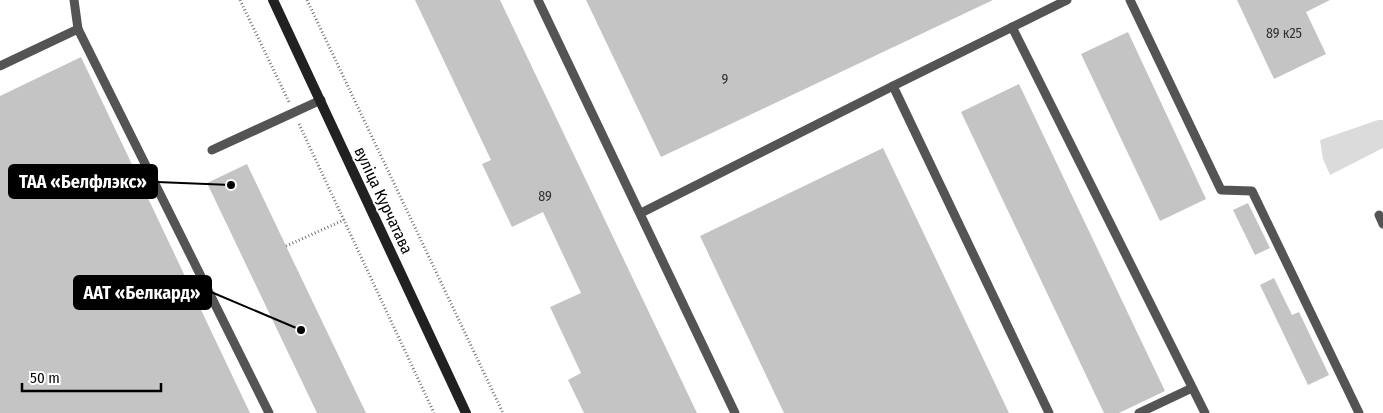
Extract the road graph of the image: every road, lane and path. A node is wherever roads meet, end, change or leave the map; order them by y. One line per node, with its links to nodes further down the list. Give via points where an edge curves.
1 (74, 0): 9 (lane)
2 (240, 0): 13 (path)
3 (273, 0): 12 (main road, вуліца Курчатава)
4 (307, 0): 22 (path)
5 (538, 0): 15 (lane)
6 (1067, 0): 8 (lane)
7 (1130, 0): 27 (lane, via 1221,190 1252,191)
8 (1012, 27): 11 (lane); 18 (lane)
9 (78, 29): 10 (lane); 19 (lane)
10 (0, 66)
11 (893, 86): 15 (lane); 24 (lane)
12 (320, 100): 13 (lane); 21 (main road, вуліца Курчатава)
13 (294, 112): 14 (lane); 16 (path)
14 (212, 150)
15 (641, 213): 23 (lane)
16 (344, 220): 17 (path); 20 (path)
17 (286, 246)
18 (1192, 388): 25 (lane); 26 (lane)
19 (269, 413)
20 (434, 413)
21 (466, 413)
22 (503, 413)
23 (735, 413)
24 (1049, 413)
25 (1139, 413)
26 (1205, 413)
27 (1359, 413)

